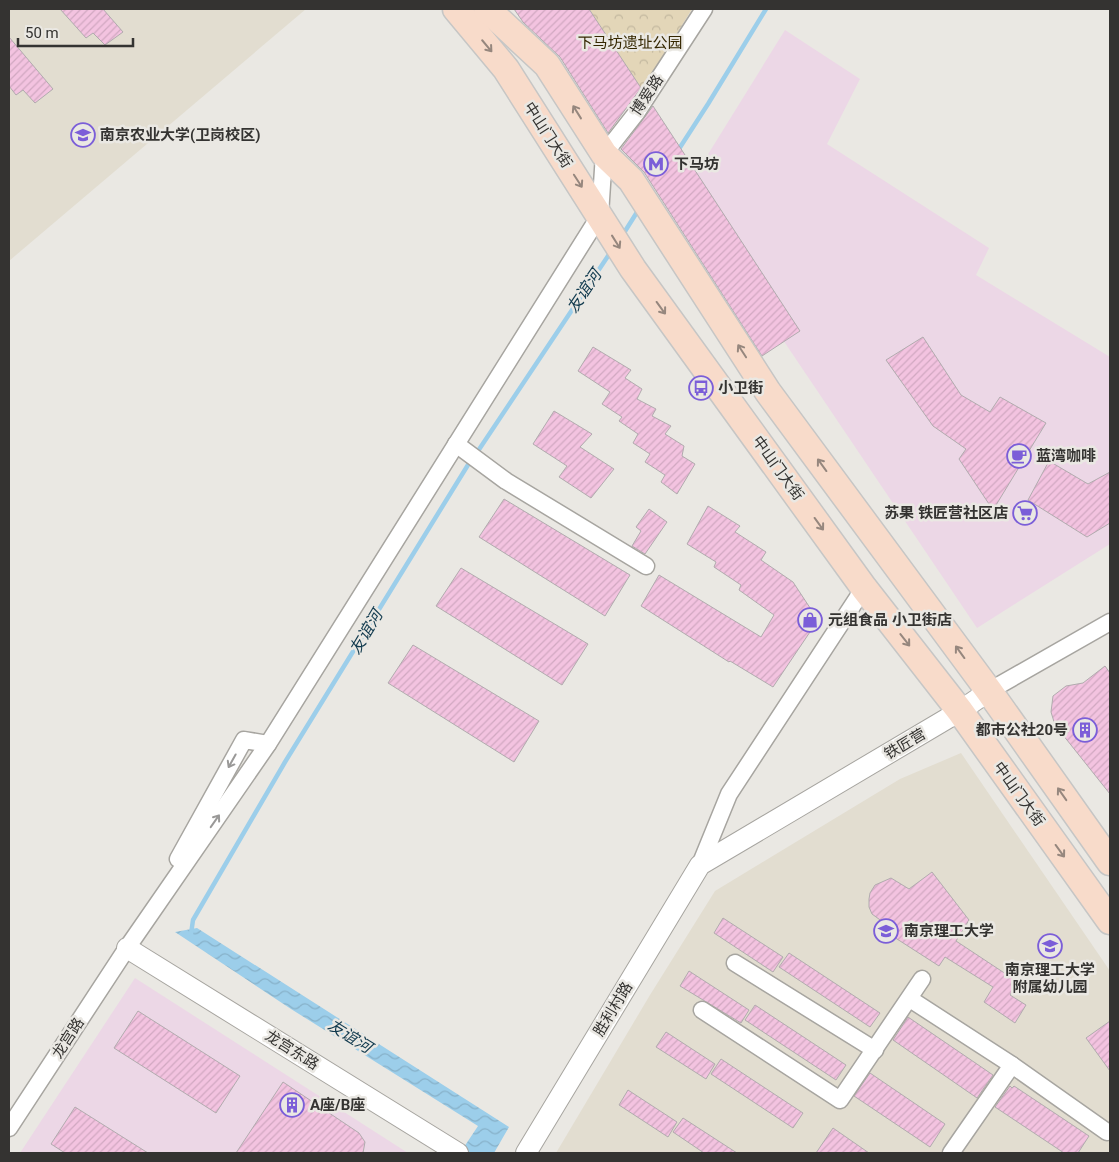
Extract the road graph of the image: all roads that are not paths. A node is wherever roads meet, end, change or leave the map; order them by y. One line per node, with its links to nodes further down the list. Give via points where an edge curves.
1 (456, 9): 5 (main road, 中山门大街, one-way to 5, via 506,69)
2 (487, 9): 4 (main road, one-way to 2, via 547,65)
3 (704, 9): 4 (street, 博爱路, via 637,112)
4 (604, 154): 5 (street); 10 (main road, one-way to 4, via 768,392 630,180)
5 (600, 215): 6 (street); 8 (main road, 中山门大街, one-way to 8, via 633,269)
6 (460, 447): 7 (street, via 506,480); 12 (street)
7 (646, 566)
8 (864, 588): 11 (main road, 中山门大街, one-way to 11); 14 (street, via 729,794)
9 (1110, 622): 10 (street, 铁匠营)
10 (989, 691): 11 (street, 铁匠营); 13 (main road, one-way to 10)
11 (960, 711): 14 (street, 铁匠营); 15 (main road, 中山门大街, one-way to 15)
12 (268, 744): 16 (street, one-way to 12); 16 (street, one-way to 16, via 244,740)
13 (1110, 862)
14 (700, 865): 26 (street, 胜利村路)
15 (1110, 921)
16 (128, 948): 23 (street, 龙宫路); 25 (street, 龙宫东路)
17 (735, 963): 21 (street)
18 (922, 979): 19 (street)
19 (910, 999): 21 (street); 22 (street)
20 (702, 1010): 21 (street, via 840,1100)
21 (875, 1050)
22 (1012, 1065): 24 (street); 27 (street)
23 (9, 1128)
24 (1107, 1132)
25 (457, 1153)
26 (526, 1153)
27 (951, 1153)

